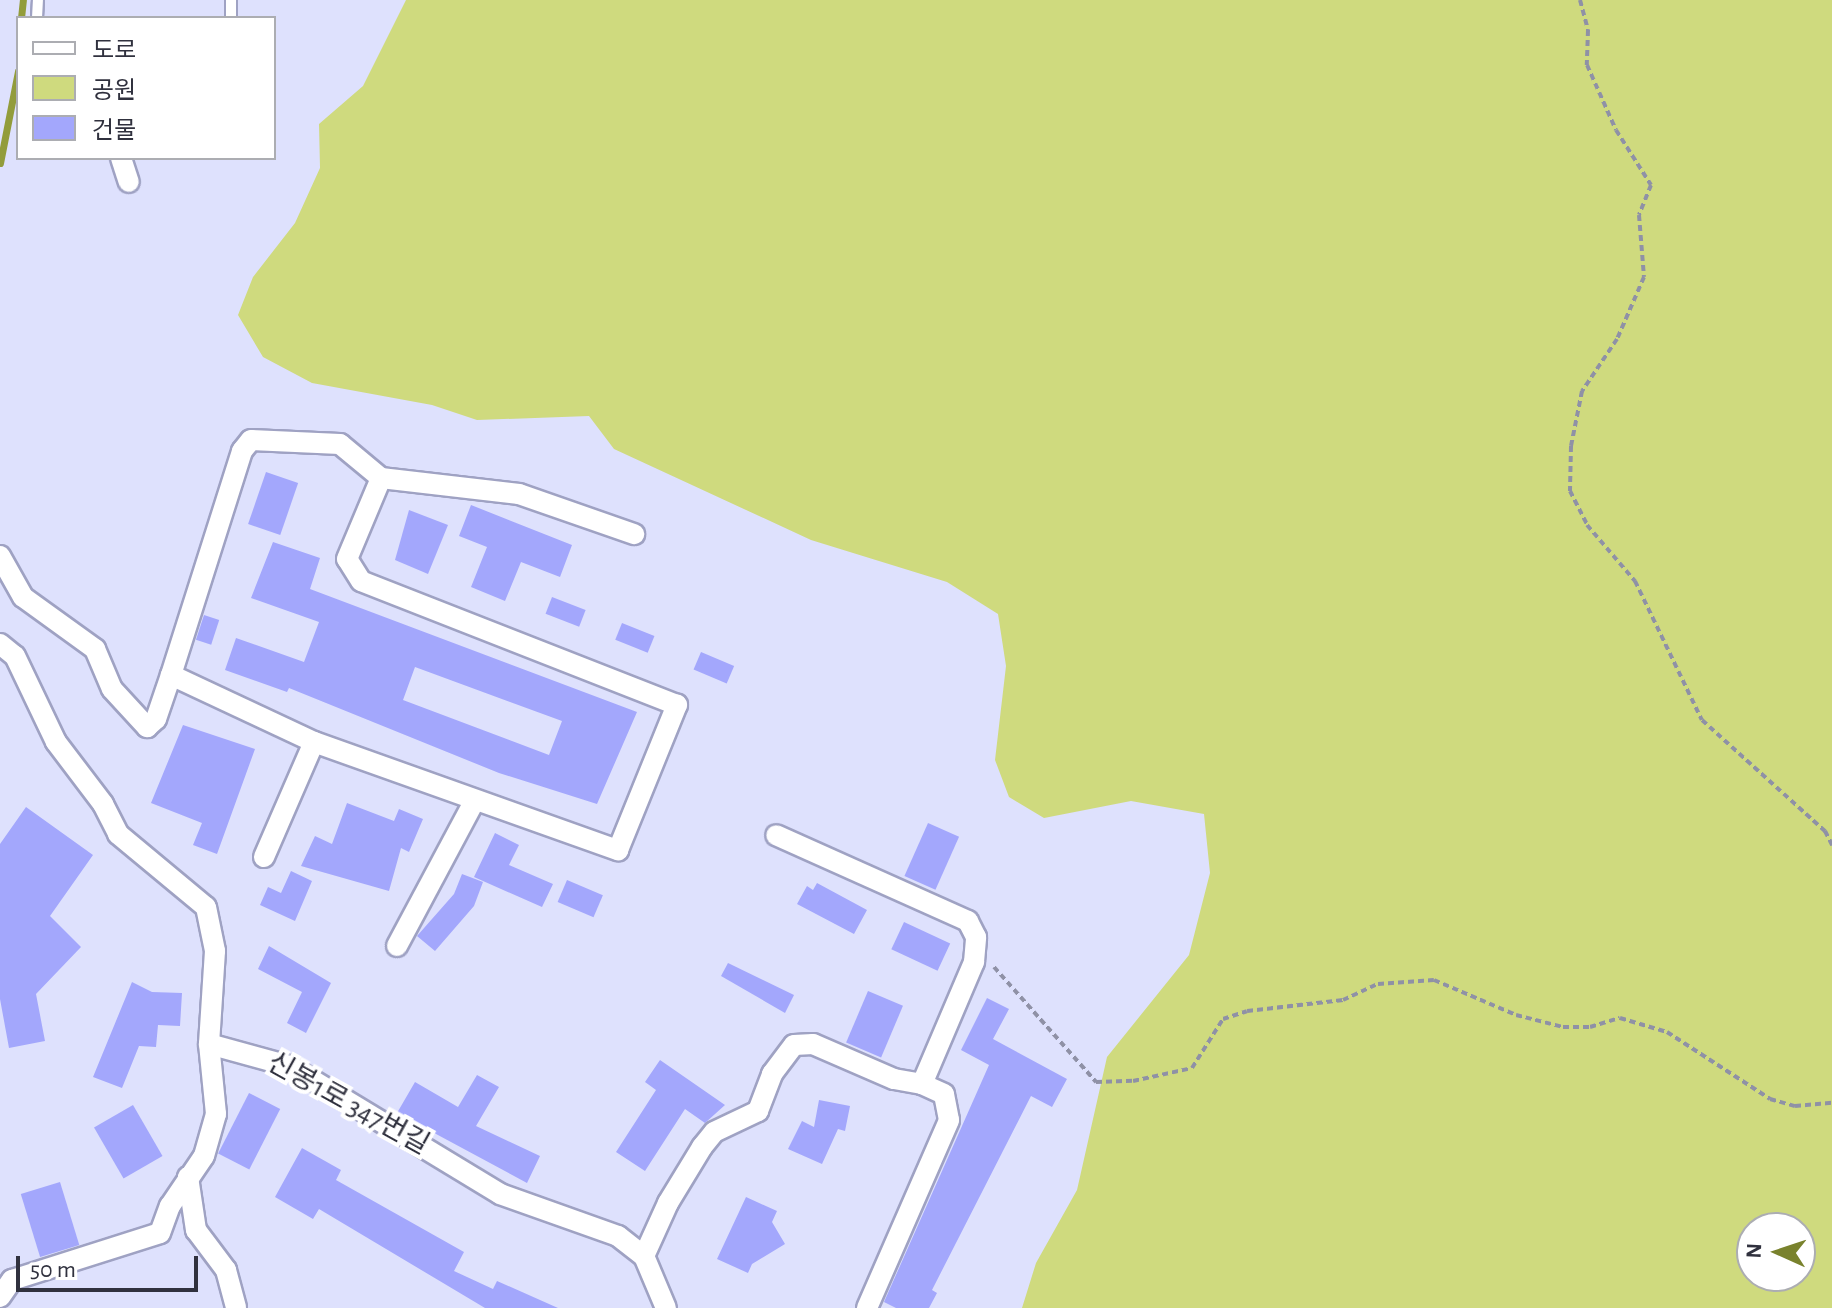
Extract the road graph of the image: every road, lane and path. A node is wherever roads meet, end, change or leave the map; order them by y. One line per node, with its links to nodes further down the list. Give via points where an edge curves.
1 (1580, 0): 12 (path, via 1588,30 1587,65 1616,130 1651,185 1639,215 1644,277 1617,339 1582,391 1571,446 1570,491 1587,525 1635,581 1702,720 1825,831)
2 (122, 160): 3 (street)
3 (129, 182)
4 (381, 478): 5 (street, via 519,494); 8 (street, via 340,444 251,440 242,451); 10 (street, via 347,559 361,581 677,705 618,850)
5 (634, 534)
6 (0, 556): 8 (street, via 23,597 95,649 112,689 138,723 147,727 156,719)
7 (0, 644): 16 (street, via 15,656 56,742 103,804 118,834 206,907 215,951)
8 (171, 675): 9 (street)
9 (314, 742): 10 (street); 13 (street)
10 (474, 802): 14 (street)
11 (776, 835): 17 (street, via 968,921 976,937 974,962)
12 (1832, 845)
13 (264, 857)
14 (397, 946)
15 (983, 976): 18 (path, via 991,963 1096,1082 1133,1081 1192,1068 1223,1019 1247,1011 1343,1000 1378,984 1434,980 1489,1005 1563,1027 1590,1027 1620,1018 1667,1032 1770,1099 1795,1106)
16 (209, 1044): 19 (street, via 216,1114 204,1156); 20 (street, 신봉1로 347번길, via 289,1066 500,1194 618,1236)
17 (922, 1084): 20 (street, via 894,1079 813,1044 794,1045 772,1074 758,1111 714,1132 702,1147); 24 (street, via 944,1094 949,1120)
18 (1832, 1103)
19 (188, 1177): 21 (street, via 160,1233 12,1280); 22 (street, via 196,1230 226,1270)
20 (644, 1256): 23 (street)
21 (0, 1297)
22 (236, 1308)
23 (666, 1308)
24 (867, 1308)

